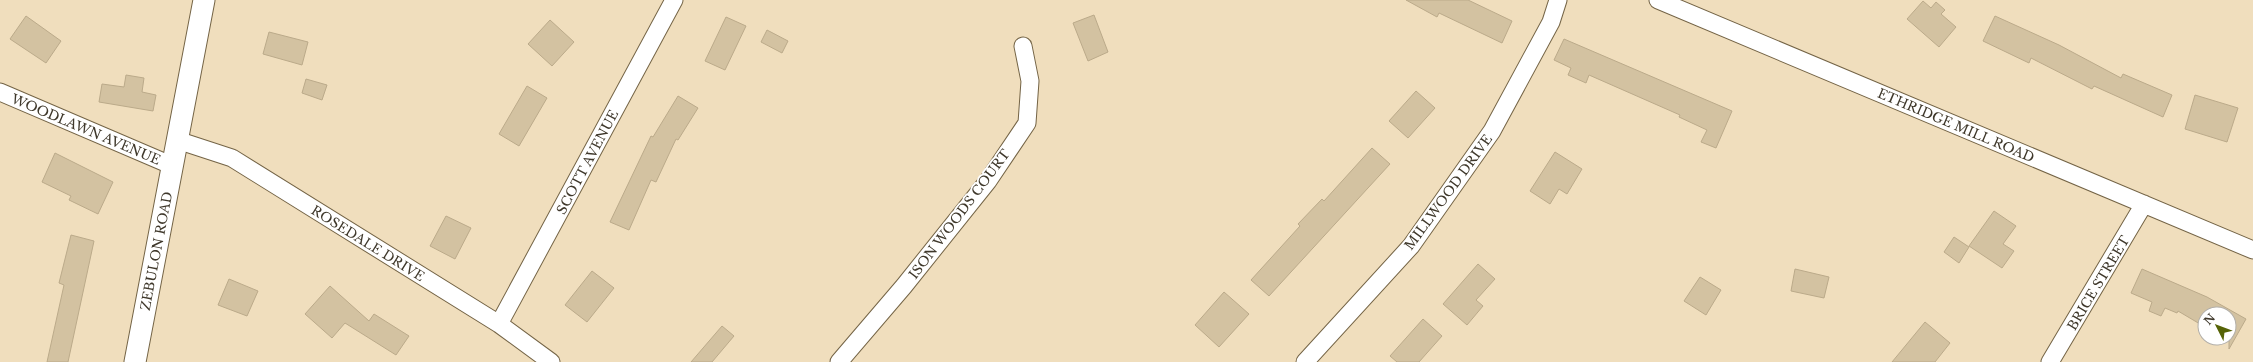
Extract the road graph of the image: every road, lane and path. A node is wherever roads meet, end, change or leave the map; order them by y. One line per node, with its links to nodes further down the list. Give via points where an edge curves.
1 (204, 0): 7 (main road, ZEBULON ROAD)
2 (674, 0): 11 (street, SCOTT AVENUE)
3 (1558, 0): 15 (street, MILLWOOD DRIVE, via 1551,22 1492,131 1411,246)
4 (1658, 0): 9 (street, ETHRIDGE MILL ROAD)
5 (1023, 46): 14 (street, ISON WOODS COURT, via 1030,81 1027,122 988,181)
6 (0, 92): 8 (street, WOODLAWN AVENUE)
7 (177, 140): 8 (main road, ZEBULON ROAD); 11 (street, ROSEDALE DRIVE, via 232,158)
8 (173, 166): 12 (main road, ZEBULON ROAD)
9 (2144, 204): 10 (street, ETHRIDGE MILL ROAD); 16 (street, BRICE STREET)
10 (2253, 250)
11 (499, 324): 13 (street, ROSEDALE DRIVE)
12 (135, 362)
13 (551, 362)
14 (840, 362)
15 (1305, 362)
16 (2050, 362)

